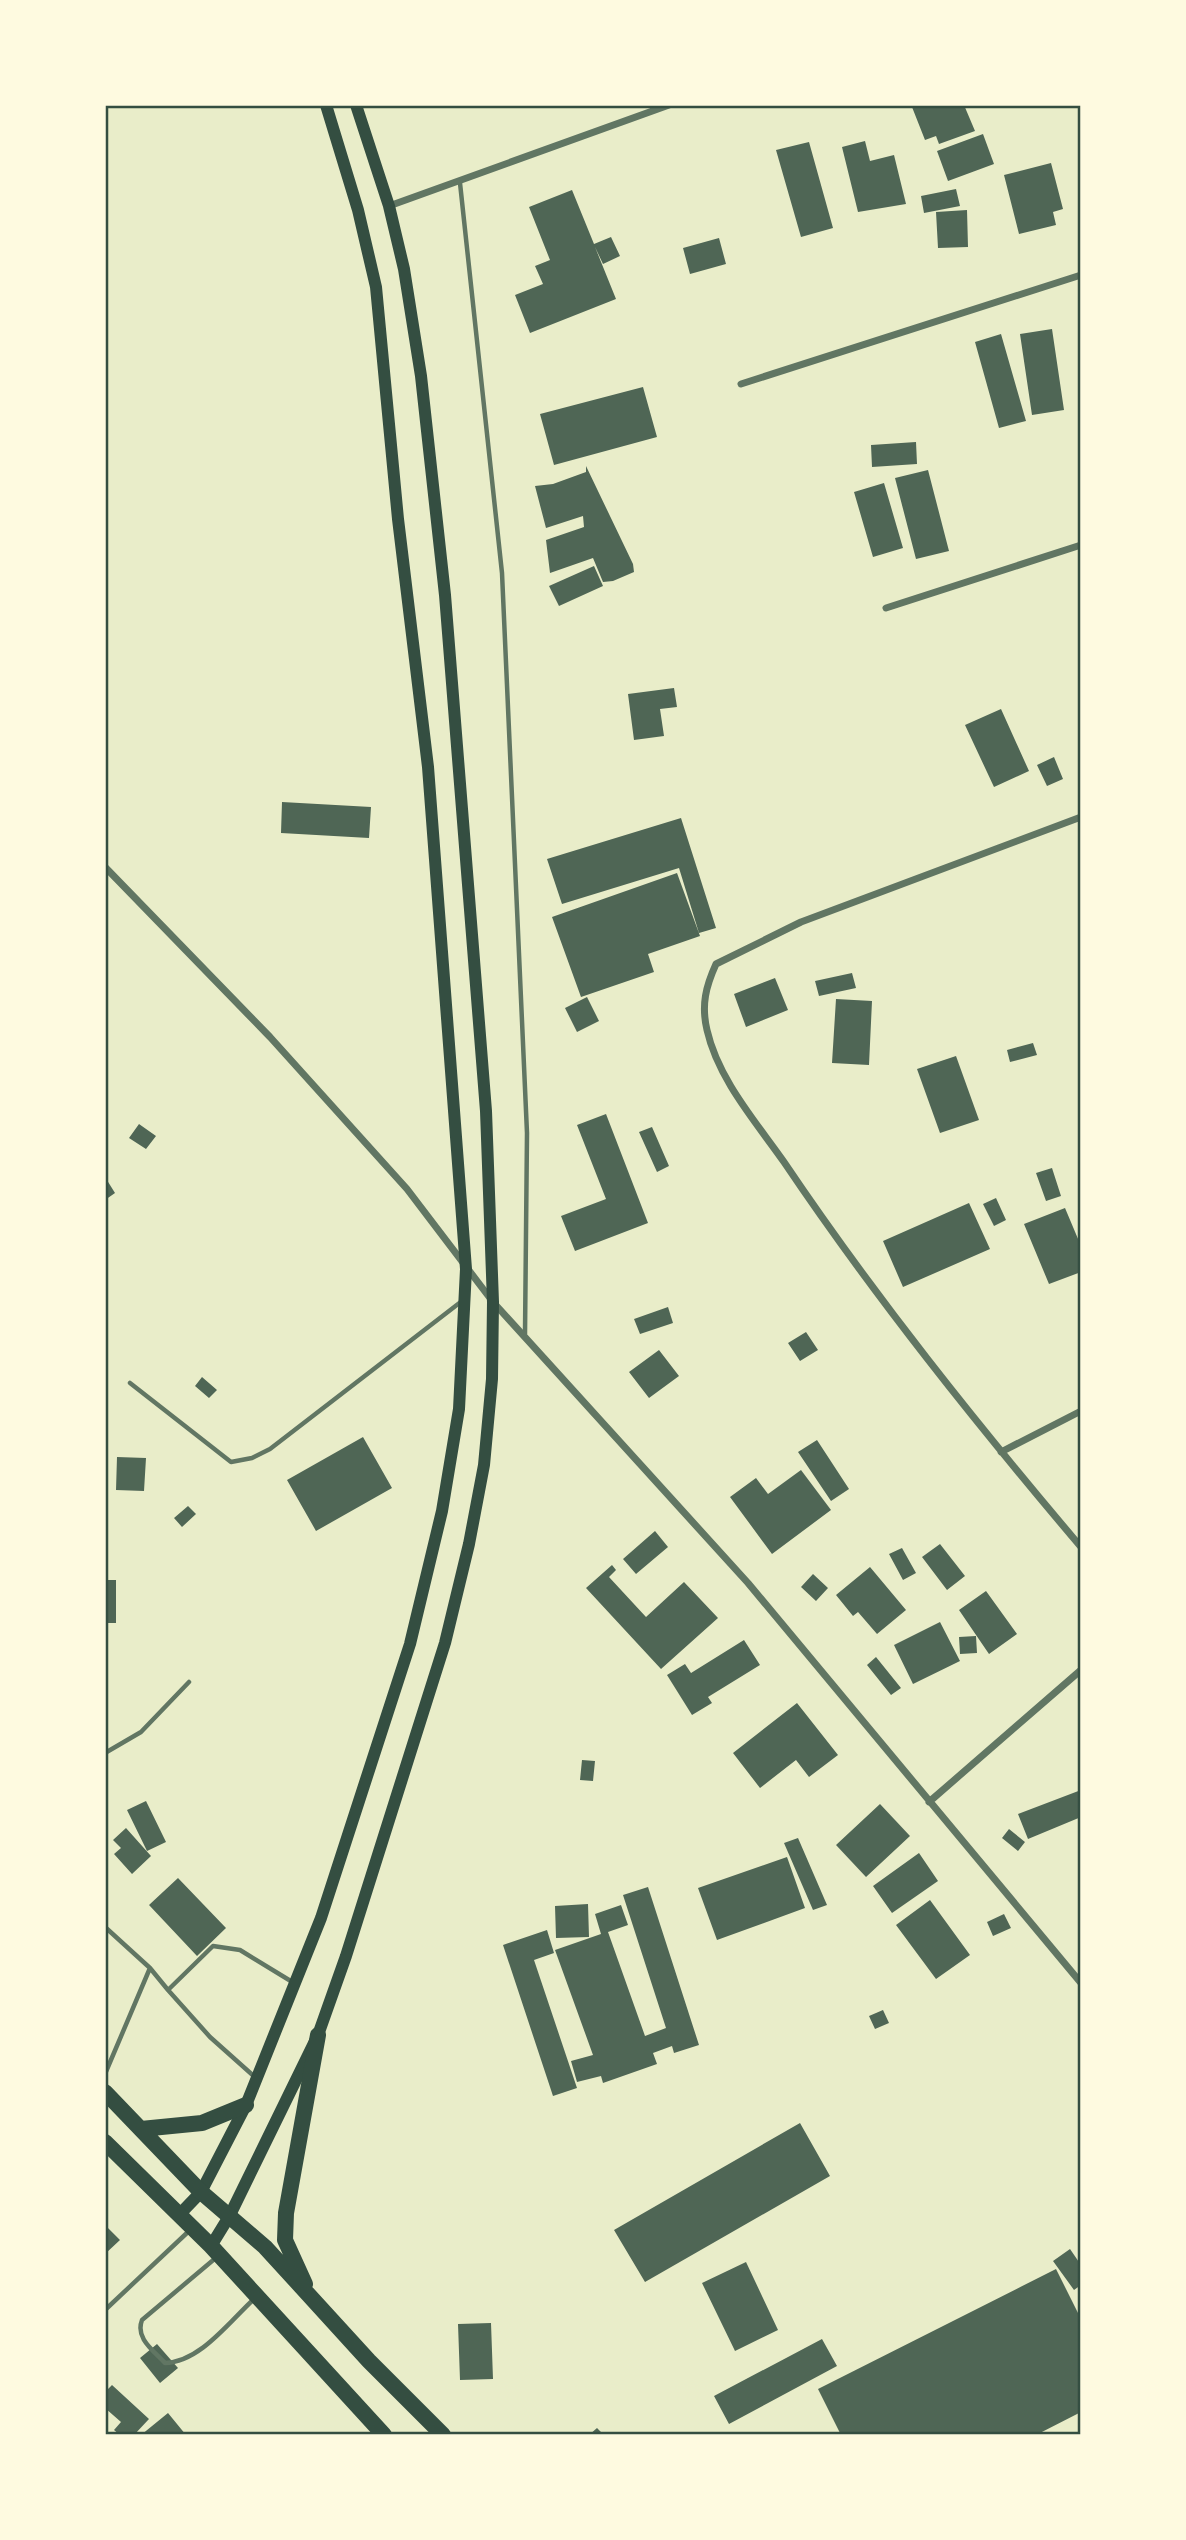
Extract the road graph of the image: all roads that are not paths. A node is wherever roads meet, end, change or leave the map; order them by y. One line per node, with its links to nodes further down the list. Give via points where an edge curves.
1 (326, 105): 13 (main road, via 376,287 428,767)
2 (356, 105): 6 (main road)
3 (669, 105): 4 (street)
4 (652, 108): 5 (street)
5 (460, 183): 6 (street); 16 (lane, via 502,573 527,1133)
6 (389, 206): 15 (main road, via 421,376 445,595 486,1111)
7 (1081, 275): 8 (street)
8 (741, 384)
9 (1081, 545): 10 (street)
10 (886, 608)
11 (1081, 817): 19 (street, via 801,922 716,964 704,992 707,1030 727,1079 847,1256)
12 (105, 867): 13 (street, via 270,1037 407,1189)
13 (467, 1269): 14 (main road); 15 (street)
14 (466, 1299): 17 (lane, via 270,1449 251,1458 231,1462); 28 (main road, via 459,1409 442,1511 410,1644 326,1905)
15 (493, 1302): 16 (street); 30 (main road, via 484,1465 469,1544 445,1643)
16 (525, 1334): 24 (street, via 748,1583)
17 (130, 1383)
18 (1081, 1411): 19 (street)
19 (1001, 1452): 20 (street)
20 (1081, 1547)
21 (1081, 1670): 24 (street)
22 (189, 1682): 23 (lane, via 141,1732)
23 (105, 1753)
24 (929, 1802): 27 (street)
25 (105, 1927): 26 (lane)
26 (150, 1968): 29 (lane); 31 (lane)
27 (1081, 1983)
28 (295, 1984): 29 (lane, via 240,1950 213,1946); 32 (main road)
29 (168, 1990): 32 (lane, via 210,2037)
30 (317, 2035): 39 (main road); 42 (highway, via 285,2241)
31 (105, 2074)
32 (256, 2078): 34 (main road)
33 (105, 2092): 35 (highway)
34 (246, 2105): 35 (highway, via 202,2123); 37 (main road)
35 (141, 2129): 37 (highway)
36 (105, 2142): 38 (highway)
37 (201, 2192): 38 (main road); 39 (highway)
38 (179, 2215): 40 (highway)
39 (230, 2215): 41 (main road); 42 (highway)
40 (192, 2228): 41 (highway); 44 (lane)
41 (215, 2250): 43 (highway); 43 (lane, via 142,2320 139,2328 150,2347 165,2363 190,2357)
42 (310, 2295): 46 (highway)
43 (257, 2296): 45 (highway)
44 (105, 2310)
45 (384, 2435)
46 (443, 2435)

